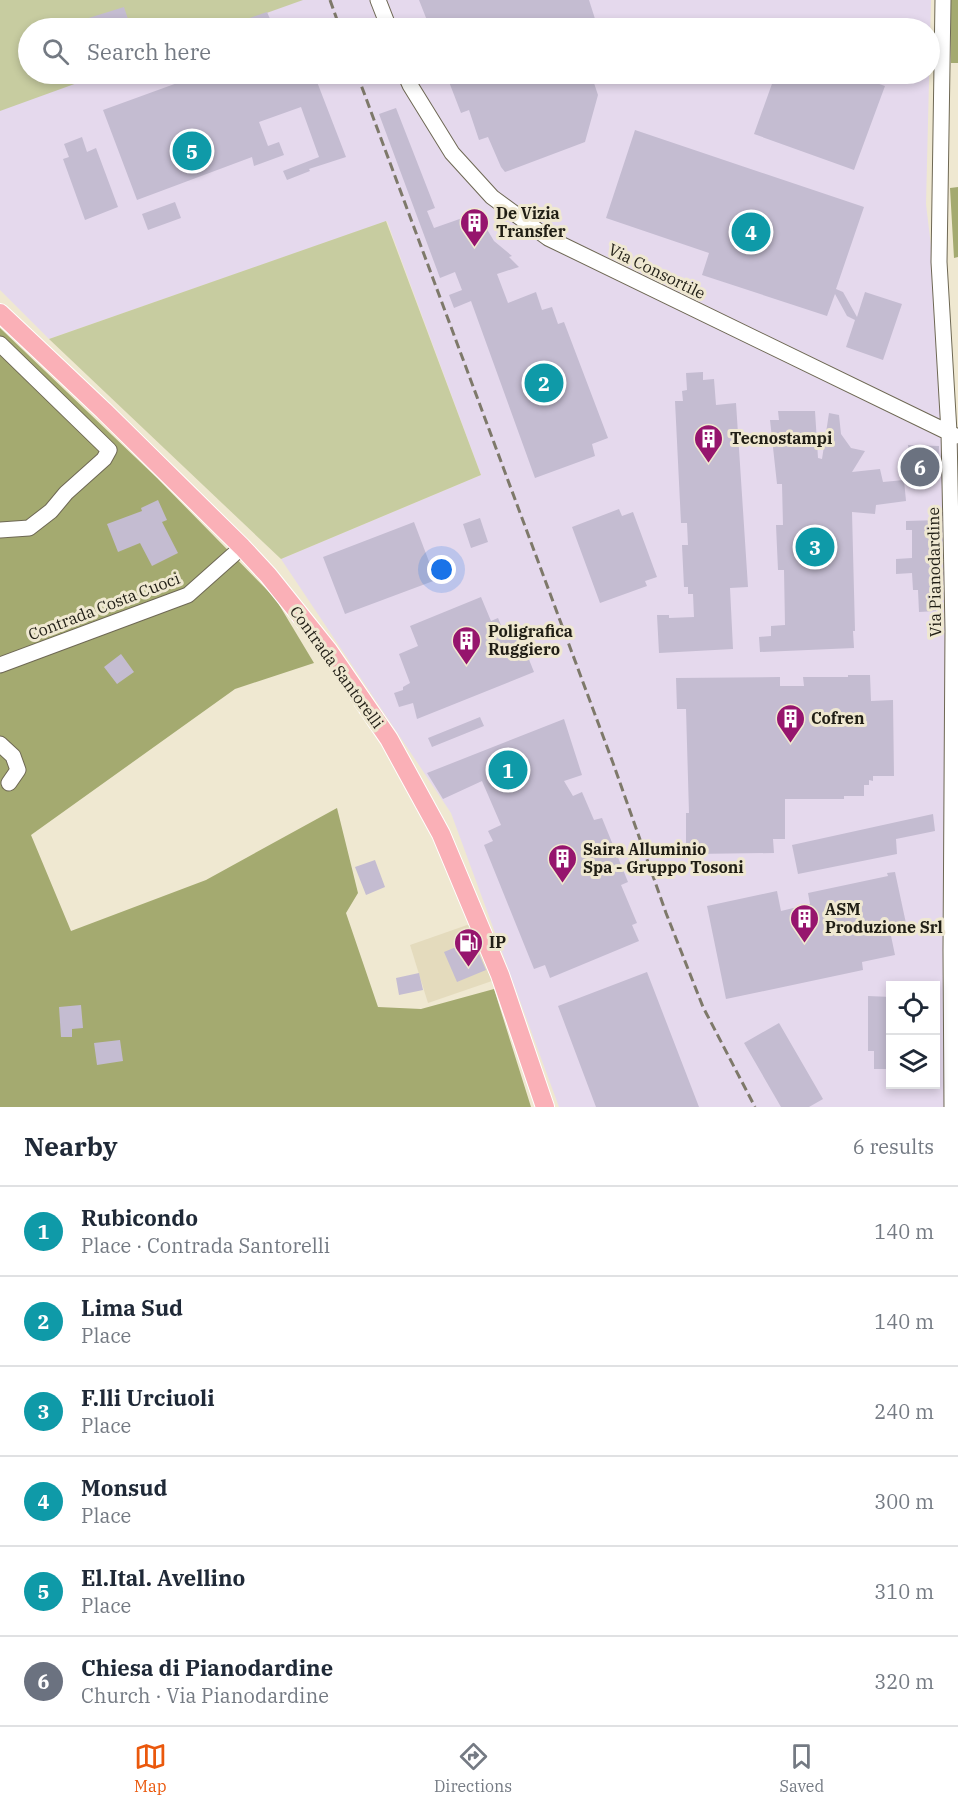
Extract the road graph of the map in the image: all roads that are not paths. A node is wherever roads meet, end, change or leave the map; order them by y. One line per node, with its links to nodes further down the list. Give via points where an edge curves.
1 (378, 0): 3 (street)
2 (943, 0): 7 (street, Via Pianodardine, via 939,262)
3 (385, 18)
4 (409, 84): 7 (street, Via Consortile, via 452,153 492,196 549,238)
5 (0, 313): 9 (main road, Contrada Santorelli)
6 (0, 344): 8 (street, via 109,450 51,511 29,528)
7 (954, 434): 14 (street, Via Pianodardine)
8 (0, 530)
9 (242, 547): 10 (street, Contrada Costa Cuoci, via 188,596); 13 (main road, Contrada Santorelli, via 328,650 389,739 430,814 496,965)
10 (0, 665)
11 (0, 744): 12 (street, via 13,756 18,770)
12 (9, 783)
13 (545, 1107)
14 (952, 1107)

